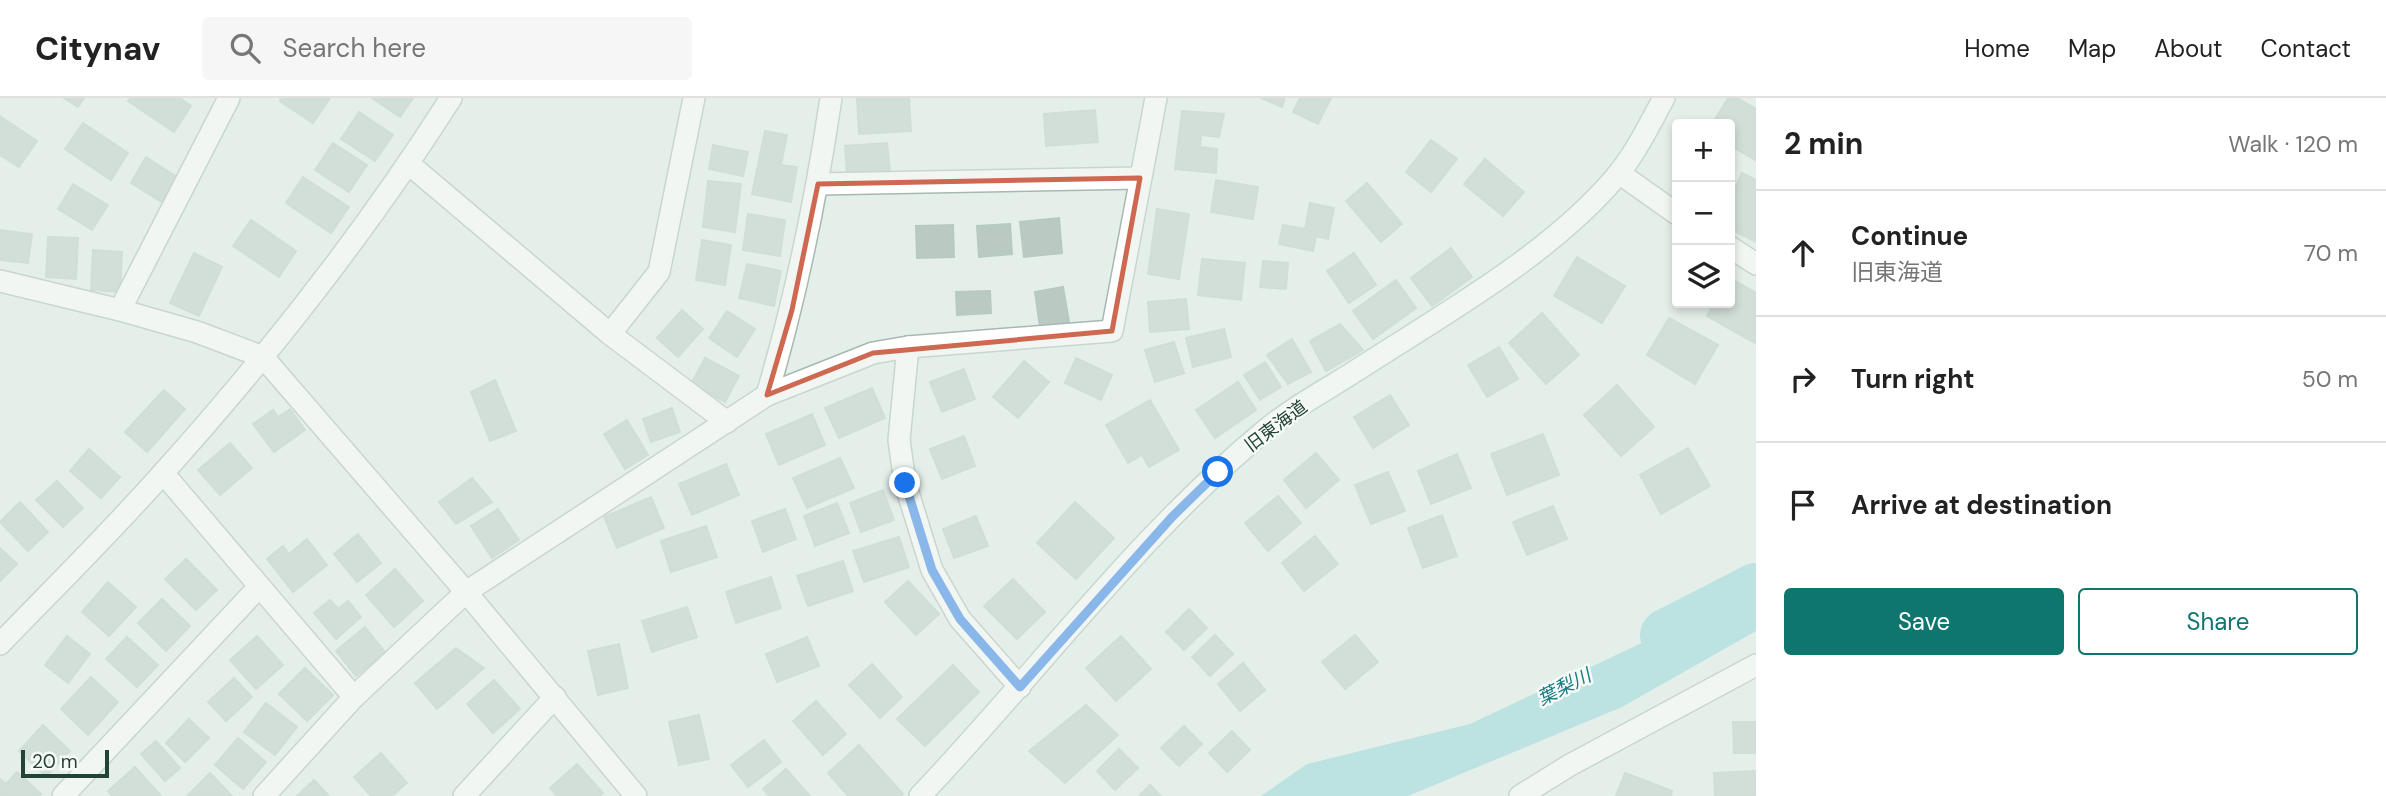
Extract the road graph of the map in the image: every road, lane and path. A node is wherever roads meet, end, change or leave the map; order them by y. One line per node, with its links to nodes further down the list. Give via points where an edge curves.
1 (229, 98): 15 (street)
2 (451, 98): 7 (street)
3 (694, 98): 16 (street, via 659,272)
4 (831, 98): 10 (street)
5 (1156, 98): 9 (street)
6 (1664, 98): 8 (street, 旧東海道)
7 (409, 164): 16 (street); 18 (street)
8 (1619, 173): 11 (street); 26 (street, 旧東海道, via 1507,274 1270,426 1172,517)
9 (1140, 178): 10 (street); 17 (street, via 1112,331)
10 (818, 184): 19 (street, via 792,310)
11 (1672, 210)
12 (1735, 250): 13 (street)
13 (1756, 264)
14 (0, 281): 15 (street)
15 (120, 310): 18 (street, via 197,332)
16 (610, 334): 20 (street)
17 (908, 347): 19 (street, via 873,354); 26 (street, via 899,440 905,483 932,570 960,619)
18 (263, 358): 21 (street); 23 (street)
19 (767, 395): 20 (street)
20 (727, 422): 23 (street)
21 (163, 473): 22 (street); 24 (street)
22 (258, 588): 27 (street); 29 (street)
23 (466, 592): 27 (street); 28 (street)
24 (0, 645)
25 (1756, 665): 34 (street)
26 (1020, 687): 33 (street, 旧東海道)
27 (354, 697): 30 (street)
28 (555, 697): 31 (street); 32 (street)
29 (63, 796)
30 (264, 796)
31 (464, 796)
32 (636, 796)
33 (920, 796)
34 (1520, 796)

